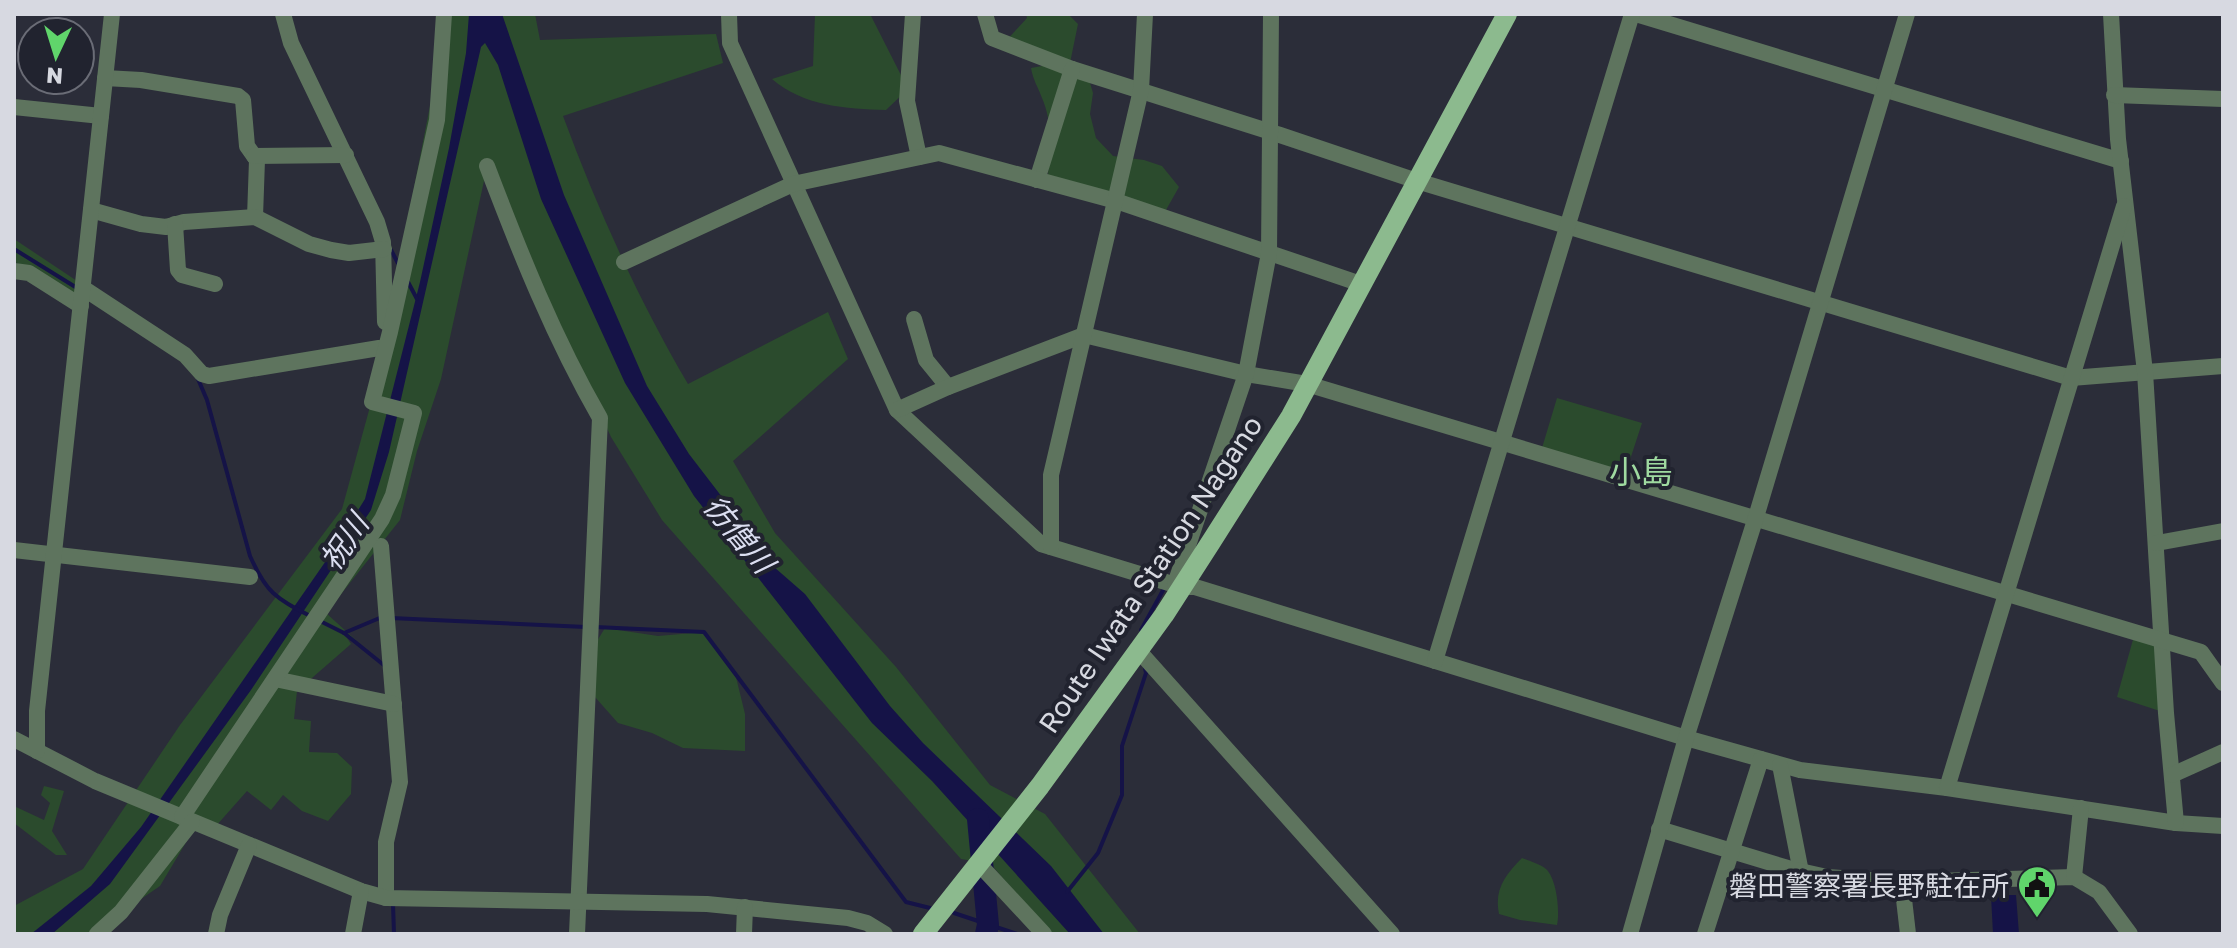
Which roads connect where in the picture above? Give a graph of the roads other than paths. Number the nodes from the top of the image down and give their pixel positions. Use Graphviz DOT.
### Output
graph roads {
  1 [pos="112,14"];
  2 [pos="283,14"];
  3 [pos="444,14"];
  4 [pos="729,14"];
  5 [pos="913,14"];
  6 [pos="985,14"];
  7 [pos="1145,14"];
  8 [pos="1271,14"];
  9 [pos="1507,14"];
  10 [pos="1634,14"];
  11 [pos="1907,14"];
  12 [pos="2111,14"];
  13 [pos="1072,69"];
  14 [pos="105,78"];
  15 [pos="1884,88"];
  16 [pos="1141,90"];
  17 [pos="2114,95"];
  18 [pos="2223,99"];
  19 [pos="14,107"];
  20 [pos="101,116"];
  21 [pos="1274,133"];
  22 [pos="346,155"];
  23 [pos="254,156"];
  24 [pos="919,157"];
  25 [pos="2121,161"];
  26 [pos="487,166"];
  27 [pos="1037,180"];
  28 [pos="1417,181"];
  29 [pos="793,184"];
  30 [pos="2127,197"];
  31 [pos="1116,201"];
  32 [pos="91,210"];
  33 [pos="255,217"];
  34 [pos="175,224"];
  35 [pos="1567,226"];
  36 [pos="384,249"];
  37 [pos="1269,253"];
  38 [pos="624,262"];
  39 [pos="14,271"];
  40 [pos="215,284"];
  41 [pos="1361,284"];
  42 [pos="83,288"];
  43 [pos="1819,303"];
  44 [pos="81,306"];
  45 [pos="914,319"];
  46 [pos="1084,335"];
  47 [pos="385,350"];
  48 [pos="2223,366"];
  49 [pos="2145,372"];
  50 [pos="1246,374"];
  51 [pos="2071,378"];
  52 [pos="1307,384"];
  53 [pos="948,387"];
  54 [pos="897,410"];
  55 [pos="1502,441"];
  56 [pos="1756,517"];
  57 [pos="2223,531"];
  58 [pos="2157,543"];
  59 [pos="381,546"];
  60 [pos="1051,547"];
  61 [pos="14,550"];
  62 [pos="54,556"];
  63 [pos="250,577"];
  64 [pos="1179,585"];
  65 [pos="2006,595"];
  66 [pos="2163,641"];
  67 [pos="1138,650"];
  68 [pos="1435,661"];
  69 [pos="275,679"];
  70 [pos="2223,683"];
  71 [pos="394,704"];
  72 [pos="1686,738"];
  73 [pos="14,739"];
  74 [pos="37,751"];
  75 [pos="2223,752"];
  76 [pos="1761,759"];
  77 [pos="1780,765"];
  78 [pos="2172,775"];
  79 [pos="1947,788"];
  80 [pos="2081,808"];
  81 [pos="182,818"];
  82 [pos="2176,823"];
  83 [pos="2223,826"];
  84 [pos="1659,829"];
  85 [pos="249,845"];
  86 [pos="1732,851"];
  87 [pos="979,864"];
  88 [pos="1801,872"];
  89 [pos="2074,877"];
  90 [pos="1902,882"];
  91 [pos="361,891"];
  92 [pos="386,898"];
  93 [pos="578,901"];
  94 [pos="745,907"];
  95 [pos="97,934"];
  96 [pos="216,934"];
  97 [pos="353,934"];
  98 [pos="577,934"];
  99 [pos="744,934"];
  100 [pos="885,934"];
  101 [pos="923,934"];
  102 [pos="1044,934"];
  103 [pos="1392,934"];
  104 [pos="1630,934"];
  105 [pos="1705,934"];
  106 [pos="1908,934"];
  107 [pos="2130,934"];
  1 -- 14 [label="street"];
  2 -- 22 [label="street"];
  3 -- 47 [label="street"];
  4 -- 29 [label="street"];
  5 -- 24 [label="street"];
  6 -- 13 [label="street"];
  7 -- 16 [label="street"];
  8 -- 21 [label="street"];
  9 -- 28 [label="main road, Route Iwata Station Nagano"];
  10 -- 15 [label="street"];
  10 -- 35 [label="street"];
  11 -- 15 [label="street"];
  12 -- 17 [label="street"];
  13 -- 16 [label="street"];
  13 -- 27 [label="street"];
  14 -- 20 [label="street"];
  14 -- 23 [label="street"];
  15 -- 25 [label="street"];
  15 -- 43 [label="street"];
  16 -- 21 [label="street"];
  16 -- 31 [label="street"];
  17 -- 18 [label="street"];
  17 -- 25 [label="street"];
  19 -- 20 [label="street"];
  20 -- 32 [label="street"];
  21 -- 28 [label="street"];
  21 -- 37 [label="street"];
  22 -- 23 [label="street"];
  22 -- 36 [label="street"];
  23 -- 33 [label="street"];
  24 -- 27 [label="street"];
  24 -- 29 [label="street"];
  25 -- 30 [label="street"];
  26 -- 93 [label="street"];
  27 -- 31 [label="street"];
  28 -- 35 [label="street"];
  28 -- 41 [label="main road, Route Iwata Station Nagano"];
  29 -- 38 [label="street"];
  29 -- 54 [label="street"];
  30 -- 49 [label="street"];
  30 -- 51 [label="street"];
  31 -- 37 [label="street"];
  31 -- 46 [label="street"];
  32 -- 34 [label="street"];
  32 -- 42 [label="street"];
  33 -- 34 [label="street"];
  33 -- 36 [label="street"];
  34 -- 40 [label="street"];
  35 -- 43 [label="street"];
  35 -- 55 [label="street"];
  36 -- 47 [label="street"];
  37 -- 41 [label="street"];
  37 -- 50 [label="street"];
  39 -- 44 [label="street"];
  41 -- 52 [label="main road, Route Iwata Station Nagano"];
  42 -- 44 [label="street"];
  42 -- 47 [label="street"];
  43 -- 51 [label="street"];
  43 -- 56 [label="street"];
  44 -- 62 [label="street"];
  45 -- 53 [label="street"];
  46 -- 50 [label="street"];
  46 -- 53 [label="street"];
  46 -- 60 [label="street"];
  47 -- 69 [label="street"];
  48 -- 49 [label="street"];
  49 -- 51 [label="street"];
  49 -- 58 [label="street"];
  50 -- 52 [label="street"];
  50 -- 64 [label="street"];
  51 -- 65 [label="street"];
  52 -- 55 [label="street"];
  52 -- 64 [label="main road, Route Iwata Station Nagano"];
  53 -- 54 [label="street"];
  54 -- 60 [label="street"];
  55 -- 56 [label="street"];
  55 -- 68 [label="street"];
  56 -- 65 [label="street"];
  56 -- 72 [label="street"];
  57 -- 58 [label="street"];
  58 -- 66 [label="street"];
  59 -- 71 [label="street"];
  60 -- 64 [label="street"];
  61 -- 62 [label="street"];
  62 -- 63 [label="street"];
  62 -- 74 [label="street"];
  64 -- 67 [label="main road, Route Iwata Station Nagano"];
  64 -- 68 [label="street"];
  65 -- 66 [label="street"];
  65 -- 79 [label="street"];
  66 -- 70 [label="street"];
  66 -- 78 [label="street"];
  67 -- 87 [label="main road, Route Iwata Station Nagano"];
  67 -- 103 [label="street"];
  68 -- 72 [label="street"];
  69 -- 71 [label="street"];
  69 -- 81 [label="street"];
  71 -- 92 [label="street"];
  72 -- 76 [label="street"];
  72 -- 84 [label="street"];
  73 -- 74 [label="street"];
  74 -- 81 [label="street"];
  75 -- 78 [label="street"];
  76 -- 77 [label="street"];
  76 -- 86 [label="street"];
  77 -- 79 [label="street"];
  77 -- 88 [label="street"];
  78 -- 82 [label="street"];
  79 -- 80 [label="street"];
  80 -- 82 [label="street"];
  80 -- 89 [label="street"];
  81 -- 85 [label="street"];
  81 -- 95 [label="street"];
  82 -- 83 [label="street"];
  84 -- 86 [label="street"];
  84 -- 104 [label="street"];
  85 -- 91 [label="street"];
  85 -- 96 [label="street"];
  86 -- 88 [label="street"];
  86 -- 105 [label="street"];
  87 -- 101 [label="main road, Route Iwata Station Nagano"];
  87 -- 102 [label="street"];
  88 -- 90 [label="street"];
  89 -- 90 [label="street"];
  89 -- 107 [label="street"];
  90 -- 106 [label="street"];
  91 -- 92 [label="street"];
  91 -- 97 [label="street"];
  92 -- 93 [label="street"];
  93 -- 94 [label="street"];
  93 -- 98 [label="street"];
  94 -- 99 [label="street"];
  94 -- 100 [label="street"];
}
